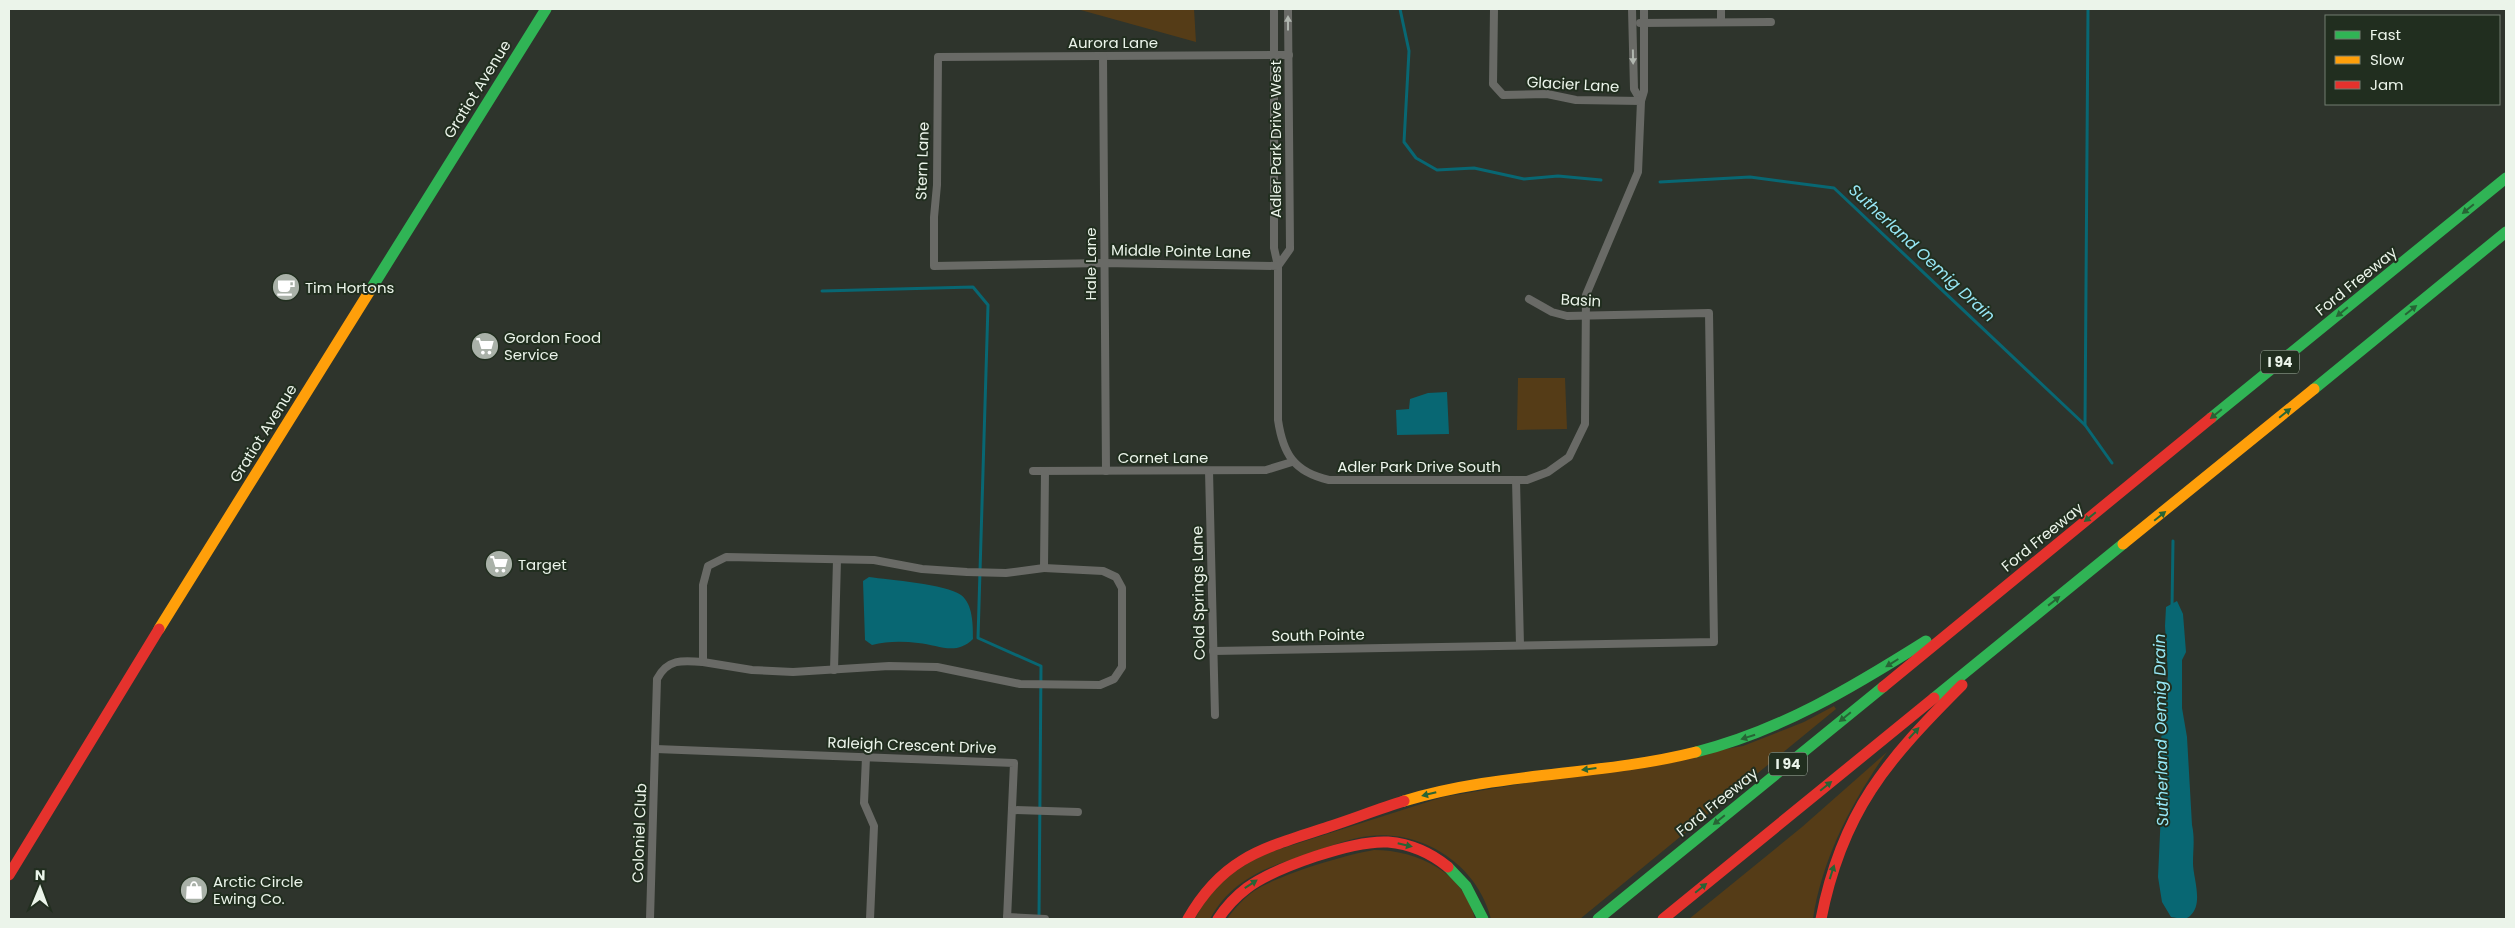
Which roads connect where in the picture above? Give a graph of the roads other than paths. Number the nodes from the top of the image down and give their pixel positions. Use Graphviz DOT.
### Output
graph roads {
  1 [pos="546,9"];
  2 [pos="1274,9"];
  3 [pos="1288,9"];
  4 [pos="1494,9"];
  5 [pos="1632,9"];
  6 [pos="1644,9"];
  7 [pos="1720,9"];
  8 [pos="1721,22"];
  9 [pos="1771,22"];
  10 [pos="1633,23"];
  11 [pos="1644,23"];
  12 [pos="1289,55"];
  13 [pos="1103,56"];
  14 [pos="1274,56"];
  15 [pos="938,57"];
  16 [pos="1641,101"];
  17 [pos="2506,178"];
  18 [pos="2506,232"];
  19 [pos="1103,264"];
  20 [pos="934,266"];
  21 [pos="1278,266"];
  22 [pos="1529,299"];
  23 [pos="1586,316"];
  24 [pos="1292,462"];
  25 [pos="1033,471"];
  26 [pos="1045,471"];
  27 [pos="1106,471"];
  28 [pos="1209,471"];
  29 [pos="1516,480"];
  30 [pos="837,560"];
  31 [pos="1044,568"];
  32 [pos="1978,609"];
  33 [pos="2016,631"];
  34 [pos="1520,645"];
  35 [pos="1213,651"];
  36 [pos="703,662"];
  37 [pos="834,670"];
  38 [pos="1215,715"];
  39 [pos="656,749"];
  40 [pos="866,757"];
  41 [pos="1012,810"];
  42 [pos="1078,812"];
  43 [pos="9,875"];
  44 [pos="1007,918"];
  45 [pos="650,919"];
  46 [pos="870,919"];
  47 [pos="1045,919"];
  48 [pos="1188,919"];
  49 [pos="1218,919"];
  50 [pos="1483,919"];
  51 [pos="1598,919"];
  52 [pos="1663,919"];
  53 [pos="1820,919"];
  1 -- 43 [label="main road, Gratiot Avenue"];
  2 -- 14 [label="street, Adler Park Drive West"];
  12 -- 3 [label="street, Adler Park Drive West, one-way"];
  4 -- 16 [label="street, Glacier Lane"];
  5 -- 10 [label="street"];
  6 -- 11 [label="street, Adler Park Drive South"];
  7 -- 8 [label="street"];
  8 -- 9 [label="street"];
  8 -- 11 [label="street"];
  10 -- 11 [label="street"];
  10 -- 16 [label="street, one-way"];
  11 -- 16 [label="street, Adler Park Drive South"];
  12 -- 14 [label="street, Aurora Lane"];
  12 -- 21 [label="street, Adler Park Drive West"];
  13 -- 14 [label="street, Aurora Lane"];
  13 -- 15 [label="street, Aurora Lane"];
  13 -- 19 [label="street, Hale Lane"];
  14 -- 21 [label="street, Adler Park Drive West"];
  15 -- 20 [label="street, Stern Lane"];
  16 -- 23 [label="street, Adler Park Drive South"];
  17 -- 32 [label="main road, Ford Freeway / I 94, one-way"];
  33 -- 18 [label="main road, I 94, one-way"];
  19 -- 20 [label="street, Middle Pointe Lane"];
  19 -- 21 [label="street, Middle Pointe Lane"];
  19 -- 27 [label="street, Hale Lane"];
  21 -- 24 [label="street, Adler Park Drive West"];
  22 -- 23 [label="street, Basin"];
  23 -- 29 [label="street, Adler Park Drive South"];
  23 -- 34 [label="street, Basin"];
  24 -- 28 [label="street, Cornet Lane"];
  24 -- 29 [label="street, Adler Park Drive South"];
  25 -- 26 [label="street, Cornet Lane"];
  26 -- 27 [label="street, Cornet Lane"];
  26 -- 31 [label="street"];
  27 -- 28 [label="street, Cornet Lane"];
  28 -- 35 [label="street, Cold Springs Lane"];
  29 -- 34 [label="street"];
  30 -- 31 [label="street, Coloniel Club"];
  30 -- 36 [label="street, Coloniel Club"];
  30 -- 37 [label="street"];
  31 -- 37 [label="street, Coloniel Club"];
  32 -- 48 [label="main road, one-way"];
  32 -- 51 [label="main road, Ford Freeway / I 94, one-way"];
  52 -- 33 [label="main road, I 94, one-way"];
  53 -- 33 [label="main road, one-way"];
  34 -- 35 [label="street, South Pointe"];
  35 -- 38 [label="street, Cold Springs Lane"];
  36 -- 37 [label="street, Coloniel Club"];
  36 -- 39 [label="street, Coloniel Club"];
  39 -- 40 [label="street, Raleigh Crescent Drive"];
  39 -- 45 [label="street, Coloniel Club"];
  40 -- 41 [label="street, Raleigh Crescent Drive"];
  40 -- 46 [label="street"];
  41 -- 42 [label="street"];
  41 -- 44 [label="street, Raleigh Crescent Drive"];
  44 -- 47 [label="street"];
  49 -- 50 [label="main road, one-way"];
}
